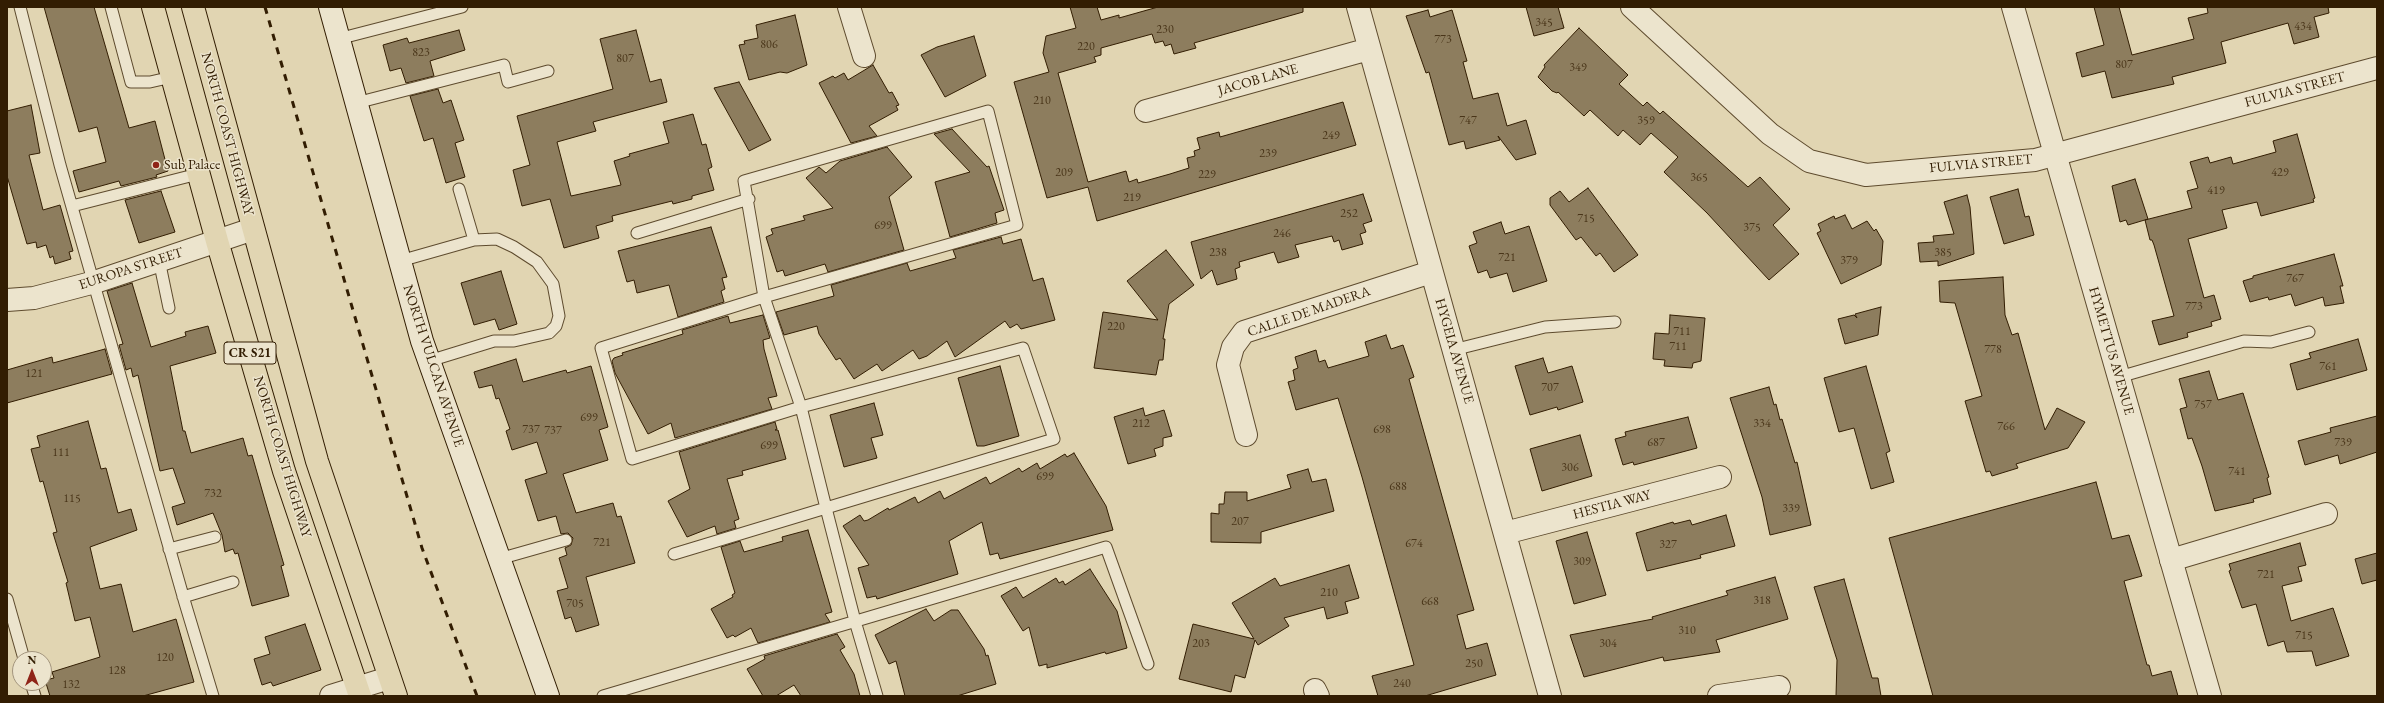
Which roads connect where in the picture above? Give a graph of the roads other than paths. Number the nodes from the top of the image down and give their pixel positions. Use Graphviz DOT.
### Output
graph roads {
  1 [pos="20,7"];
  2 [pos="111,7"];
  3 [pos="153,7"];
  4 [pos="193,7"];
  5 [pos="330,7"];
  6 [pos="462,7"];
  7 [pos="849,7"];
  8 [pos="1358,7"];
  9 [pos="1632,7"];
  10 [pos="2013,7"];
  11 [pos="338,39"];
  12 [pos="1369,49"];
  13 [pos="864,56"];
  14 [pos="2377,68"];
  15 [pos="548,71"];
  16 [pos="172,77"];
  17 [pos="356,103"];
  18 [pos="1146,111"];
  19 [pos="2055,154"];
  20 [pos="198,174"];
  21 [pos="459,190"];
  22 [pos="749,199"];
  23 [pos="72,206"];
  24 [pos="253,229"];
  25 [pos="637,233"];
  26 [pos="474,240"];
  27 [pos="217,241"];
  28 [pos="159,260"];
  29 [pos="400,261"];
  30 [pos="1431,272"];
  31 [pos="95,282"];
  32 [pos="764,297"];
  33 [pos="7,300"];
  34 [pos="169,308"];
  35 [pos="1615,322"];
  36 [pos="2309,332"];
  37 [pos="1453,350"];
  38 [pos="429,361"];
  39 [pos="2119,377"];
  40 [pos="801,407"];
  41 [pos="1246,434"];
  42 [pos="1720,477"];
  43 [pos="826,508"];
  44 [pos="2326,514"];
  45 [pos="1505,534"];
  46 [pos="214,537"];
  47 [pos="566,540"];
  48 [pos="169,550"];
  49 [pos="674,554"];
  50 [pos="499,559"];
  51 [pos="2171,560"];
  52 [pos="233,582"];
  53 [pos="183,597"];
  54 [pos="7,599"];
  55 [pos="855,622"];
  56 [pos="22,651"];
  57 [pos="1148,664"];
  58 [pos="392,687"];
  59 [pos="1779,687"];
  60 [pos="358,692"];
  61 [pos="213,696"];
  62 [pos="331,696"];
  63 [pos="548,696"];
  64 [pos="603,696"];
  65 [pos="877,696"];
  66 [pos="1550,696"];
  67 [pos="1719,696"];
  68 [pos="2210,696"];
  1 -- 23 [label="lane"];
  2 -- 16 [label="lane"];
  3 -- 16 [label="main road, NORTH COAST HIGHWAY / CR S21"];
  4 -- 24 [label="main road, NORTH COAST HIGHWAY / CR S21"];
  5 -- 11 [label="street, NORTH VULCAN AVENUE"];
  6 -- 11 [label="lane"];
  7 -- 13 [label="street"];
  8 -- 12 [label="street, HYGEIA AVENUE"];
  9 -- 19 [label="street, FULVIA STREET"];
  10 -- 19 [label="street, HYMETTUS AVENUE"];
  11 -- 17 [label="street, NORTH VULCAN AVENUE"];
  12 -- 18 [label="street, JACOB LANE"];
  12 -- 30 [label="street, HYGEIA AVENUE"];
  14 -- 19 [label="street, FULVIA STREET"];
  15 -- 17 [label="lane"];
  16 -- 20 [label="main road, NORTH COAST HIGHWAY / CR S21"];
  17 -- 29 [label="street, NORTH VULCAN AVENUE"];
  19 -- 39 [label="street, HYMETTUS AVENUE"];
  20 -- 23 [label="lane"];
  20 -- 27 [label="main road, NORTH COAST HIGHWAY / CR S21"];
  21 -- 26 [label="lane"];
  22 -- 25 [label="lane"];
  22 -- 32 [label="lane"];
  22 -- 32 [label="lane"];
  23 -- 31 [label="lane"];
  24 -- 27 [label="street, EUROPA STREET"];
  24 -- 58 [label="main road, NORTH COAST HIGHWAY / CR S21"];
  26 -- 29 [label="lane"];
  26 -- 38 [label="lane"];
  27 -- 28 [label="street, EUROPA STREET"];
  27 -- 60 [label="main road, NORTH COAST HIGHWAY / CR S21"];
  28 -- 31 [label="street, EUROPA STREET"];
  28 -- 34 [label="lane"];
  29 -- 38 [label="street, NORTH VULCAN AVENUE"];
  30 -- 37 [label="street, HYGEIA AVENUE"];
  30 -- 41 [label="street, CALLE DE MADERA"];
  31 -- 33 [label="street, EUROPA STREET"];
  31 -- 48 [label="lane"];
  32 -- 40 [label="lane"];
  32 -- 40 [label="lane"];
  35 -- 37 [label="lane"];
  36 -- 39 [label="lane"];
  37 -- 45 [label="street, HYGEIA AVENUE"];
  38 -- 50 [label="street, NORTH VULCAN AVENUE"];
  39 -- 51 [label="street, HYMETTUS AVENUE"];
  40 -- 43 [label="lane"];
  40 -- 43 [label="lane"];
  42 -- 45 [label="street, HESTIA WAY"];
  43 -- 49 [label="lane"];
  43 -- 55 [label="lane"];
  44 -- 51 [label="street"];
  45 -- 66 [label="street, HYGEIA AVENUE"];
  46 -- 48 [label="lane"];
  47 -- 50 [label="lane"];
  48 -- 53 [label="lane"];
  50 -- 63 [label="street, NORTH VULCAN AVENUE"];
  51 -- 68 [label="street, HYMETTUS AVENUE"];
  52 -- 53 [label="lane"];
  53 -- 61 [label="lane"];
  54 -- 56 [label="lane"];
  55 -- 57 [label="lane"];
  55 -- 64 [label="lane"];
  55 -- 65 [label="lane"];
  58 -- 60 [label="street"];
  59 -- 67 [label="street"];
  60 -- 62 [label="street"];
}
